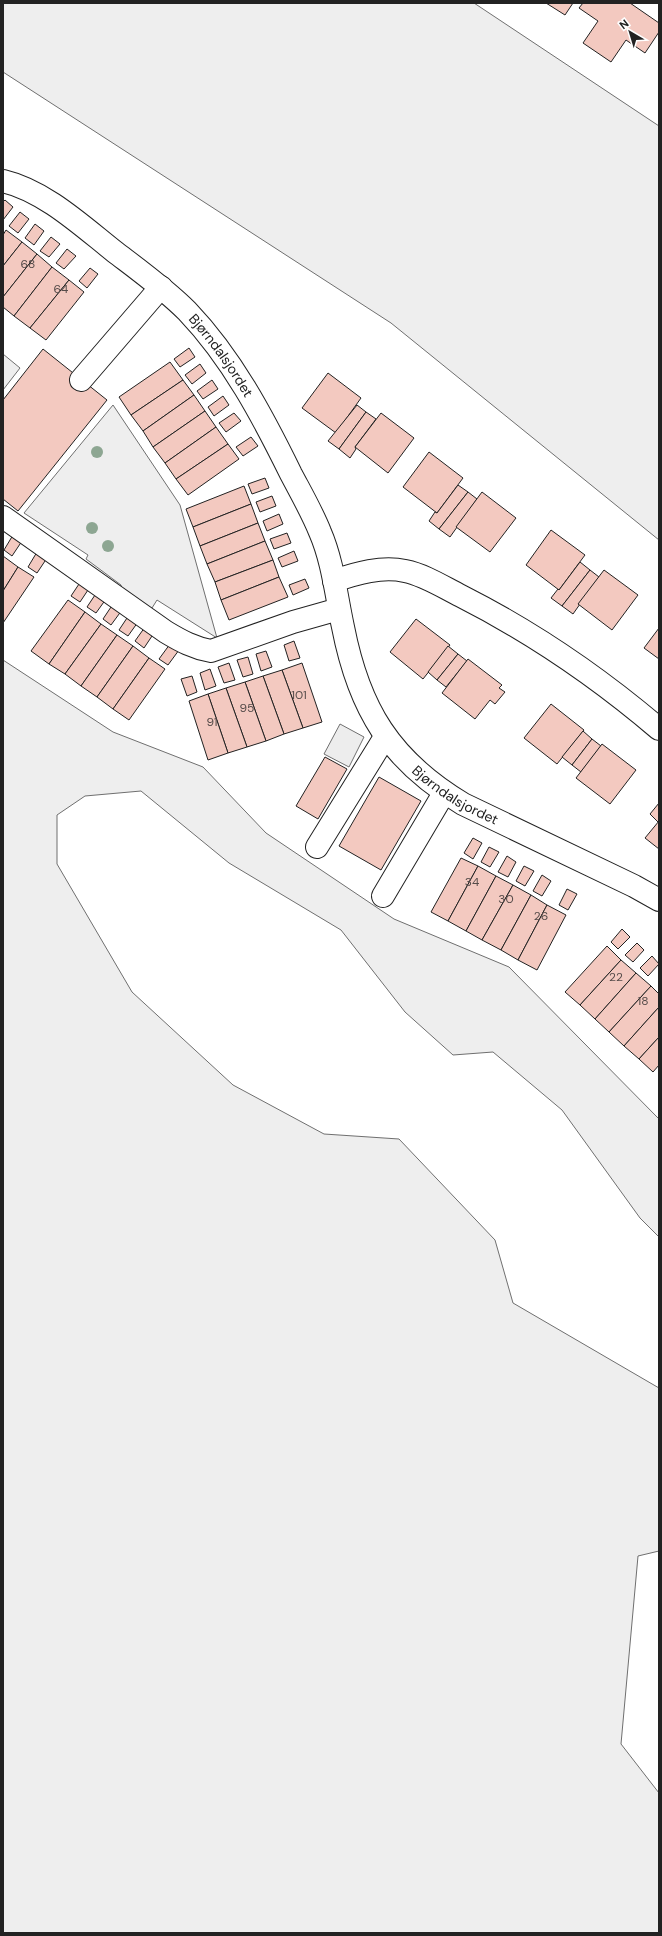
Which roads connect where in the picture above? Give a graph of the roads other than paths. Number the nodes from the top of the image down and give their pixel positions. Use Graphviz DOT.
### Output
graph roads {
  1 [pos="3,181"];
  2 [pos="160,287"];
  3 [pos="81,380"];
  4 [pos="3,517"];
  5 [pos="334,581"];
  6 [pos="339,609"];
  7 [pos="659,729"];
  8 [pos="385,737"];
  9 [pos="444,793"];
  10 [pos="317,847"];
  11 [pos="383,896"];
  12 [pos="659,900"];
  1 -- 2 [label="street, Bjørndalsjordet"];
  2 -- 3 [label="street"];
  2 -- 5 [label="street, Bjørndalsjordet"];
  4 -- 6 [label="street"];
  5 -- 6 [label="street, Bjørndalsjordet"];
  5 -- 7 [label="street"];
  6 -- 8 [label="street, Bjørndalsjordet"];
  8 -- 9 [label="street, Bjørndalsjordet"];
  8 -- 10 [label="street"];
  9 -- 11 [label="street"];
  9 -- 12 [label="street, Bjørndalsjordet"];
}
